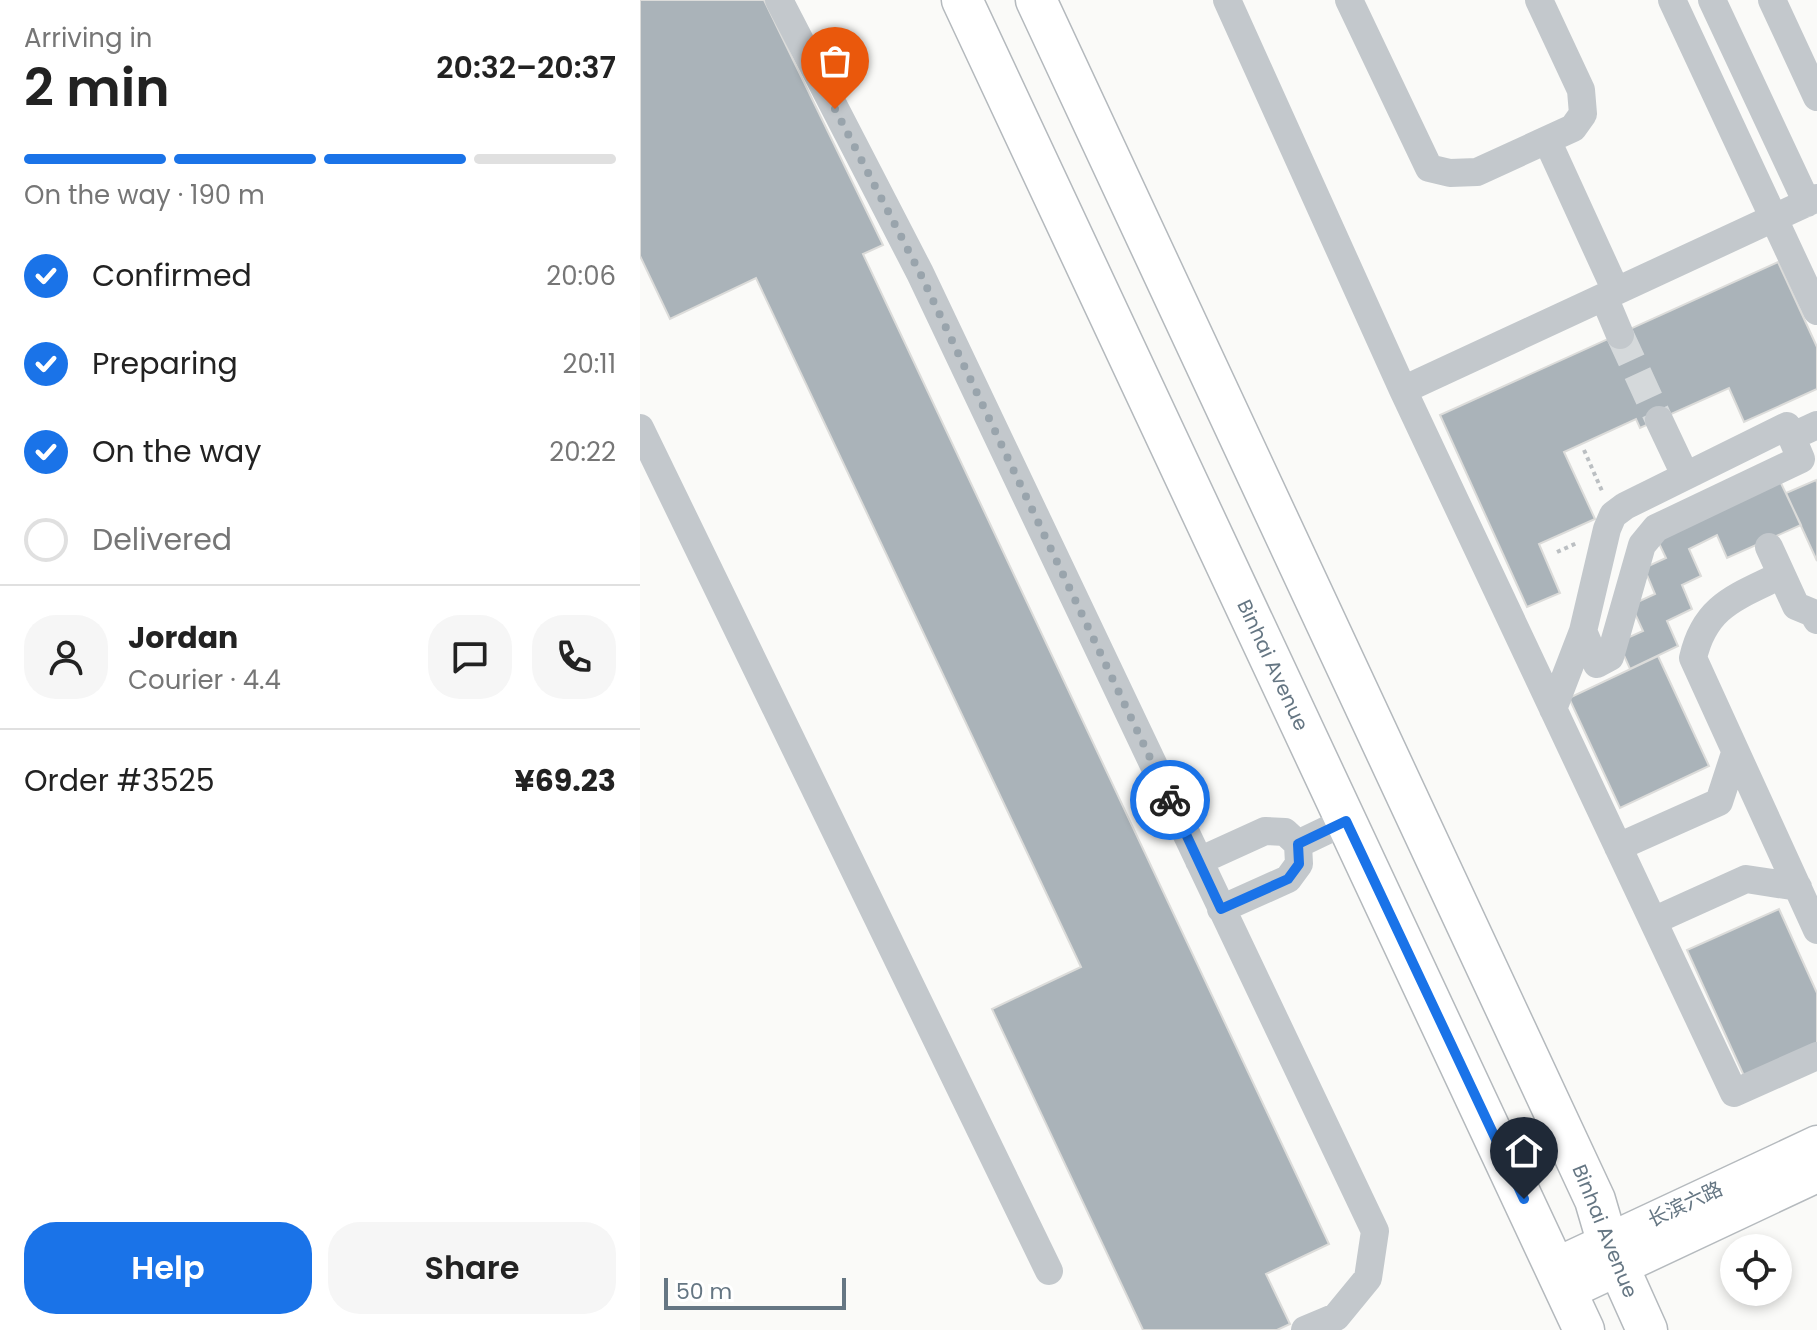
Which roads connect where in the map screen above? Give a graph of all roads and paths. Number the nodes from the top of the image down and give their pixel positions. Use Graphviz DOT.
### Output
graph roads {
  1 [pos="779,0"];
  2 [pos="962,0"];
  3 [pos="1020,0"];
  4 [pos="1036,0"];
  5 [pos="1227,0"];
  6 [pos="1349,0"];
  7 [pos="1539,0"];
  8 [pos="1672,0"];
  9 [pos="1712,0"];
  10 [pos="1772,0"];
  11 [pos="1063,59"];
  12 [pos="1817,97"];
  13 [pos="1547,140"];
  14 [pos="1812,201"];
  15 [pos="1773,218"];
  16 [pos="1610,294"];
  17 [pos="1817,311"];
  18 [pos="1620,335"];
  19 [pos="1403,390"];
  20 [pos="1659,420"];
  21 [pos="1817,425"];
  22 [pos="640,428"];
  23 [pos="1791,437"];
  24 [pos="1584,450"];
  25 [pos="1685,475"];
  26 [pos="1613,515"];
  27 [pos="1769,547"];
  28 [pos="1781,575"];
  29 [pos="1817,620"];
  30 [pos="1583,631"];
  31 [pos="1553,709"];
  32 [pos="1735,753"];
  33 [pos="1346,821"];
  34 [pos="1298,844"];
  35 [pos="1618,847"];
  36 [pos="1199,861"];
  37 [pos="1798,887"];
  38 [pos="1221,909"];
  39 [pos="1653,921"];
  40 [pos="1817,930"];
  41 [pos="1817,1056"];
  42 [pos="1817,1143"];
  43 [pos="1817,1175"];
  44 [pos="1613,1255"];
  45 [pos="1049,1271"];
  46 [pos="1560,1279"];
  47 [pos="1305,1330"];
  48 [pos="1584,1330"];
  49 [pos="1647,1330"];
  1 -- 36 [label="street"];
  2 -- 33 [label="highway, Binhai Avenue"];
  3 -- 11 [label="highway"];
  4 -- 11 [label="highway, Binhai Avenue"];
  5 -- 19 [label="street"];
  6 -- 13 [label="street"];
  7 -- 13 [label="street"];
  8 -- 15 [label="street"];
  9 -- 14 [label="street"];
  10 -- 12 [label="street"];
  11 -- 44 [label="highway, Binhai Avenue"];
  13 -- 16 [label="street"];
  14 -- 15 [label="street"];
  15 -- 16 [label="street"];
  15 -- 17 [label="street"];
  16 -- 18 [label="street"];
  16 -- 19 [label="street"];
  19 -- 31 [label="street"];
  20 -- 25 [label="street"];
  21 -- 23 [label="street"];
  22 -- 45 [label="street"];
  23 -- 25 [label="street"];
  23 -- 30 [label="street"];
  24 -- 26 [label="path"];
  25 -- 26 [label="street"];
  26 -- 30 [label="street"];
  27 -- 28 [label="street"];
  28 -- 29 [label="street"];
  28 -- 32 [label="street"];
  30 -- 31 [label="street"];
  31 -- 35 [label="street"];
  32 -- 35 [label="street"];
  32 -- 37 [label="street"];
  33 -- 34 [label="street"];
  33 -- 46 [label="highway, Binhai Avenue"];
  34 -- 36 [label="street"];
  34 -- 38 [label="street"];
  35 -- 39 [label="street"];
  36 -- 38 [label="street"];
  37 -- 39 [label="street"];
  37 -- 40 [label="street"];
  38 -- 47 [label="street"];
  39 -- 41 [label="street"];
  42 -- 44 [label="main road, 长滨六路"];
  43 -- 44 [label="main road, 长滨六路"];
  44 -- 46 [label="main road, 长滨六路"];
  44 -- 49 [label="highway, Binhai Avenue"];
  46 -- 48 [label="highway, Binhai Avenue"];
}
